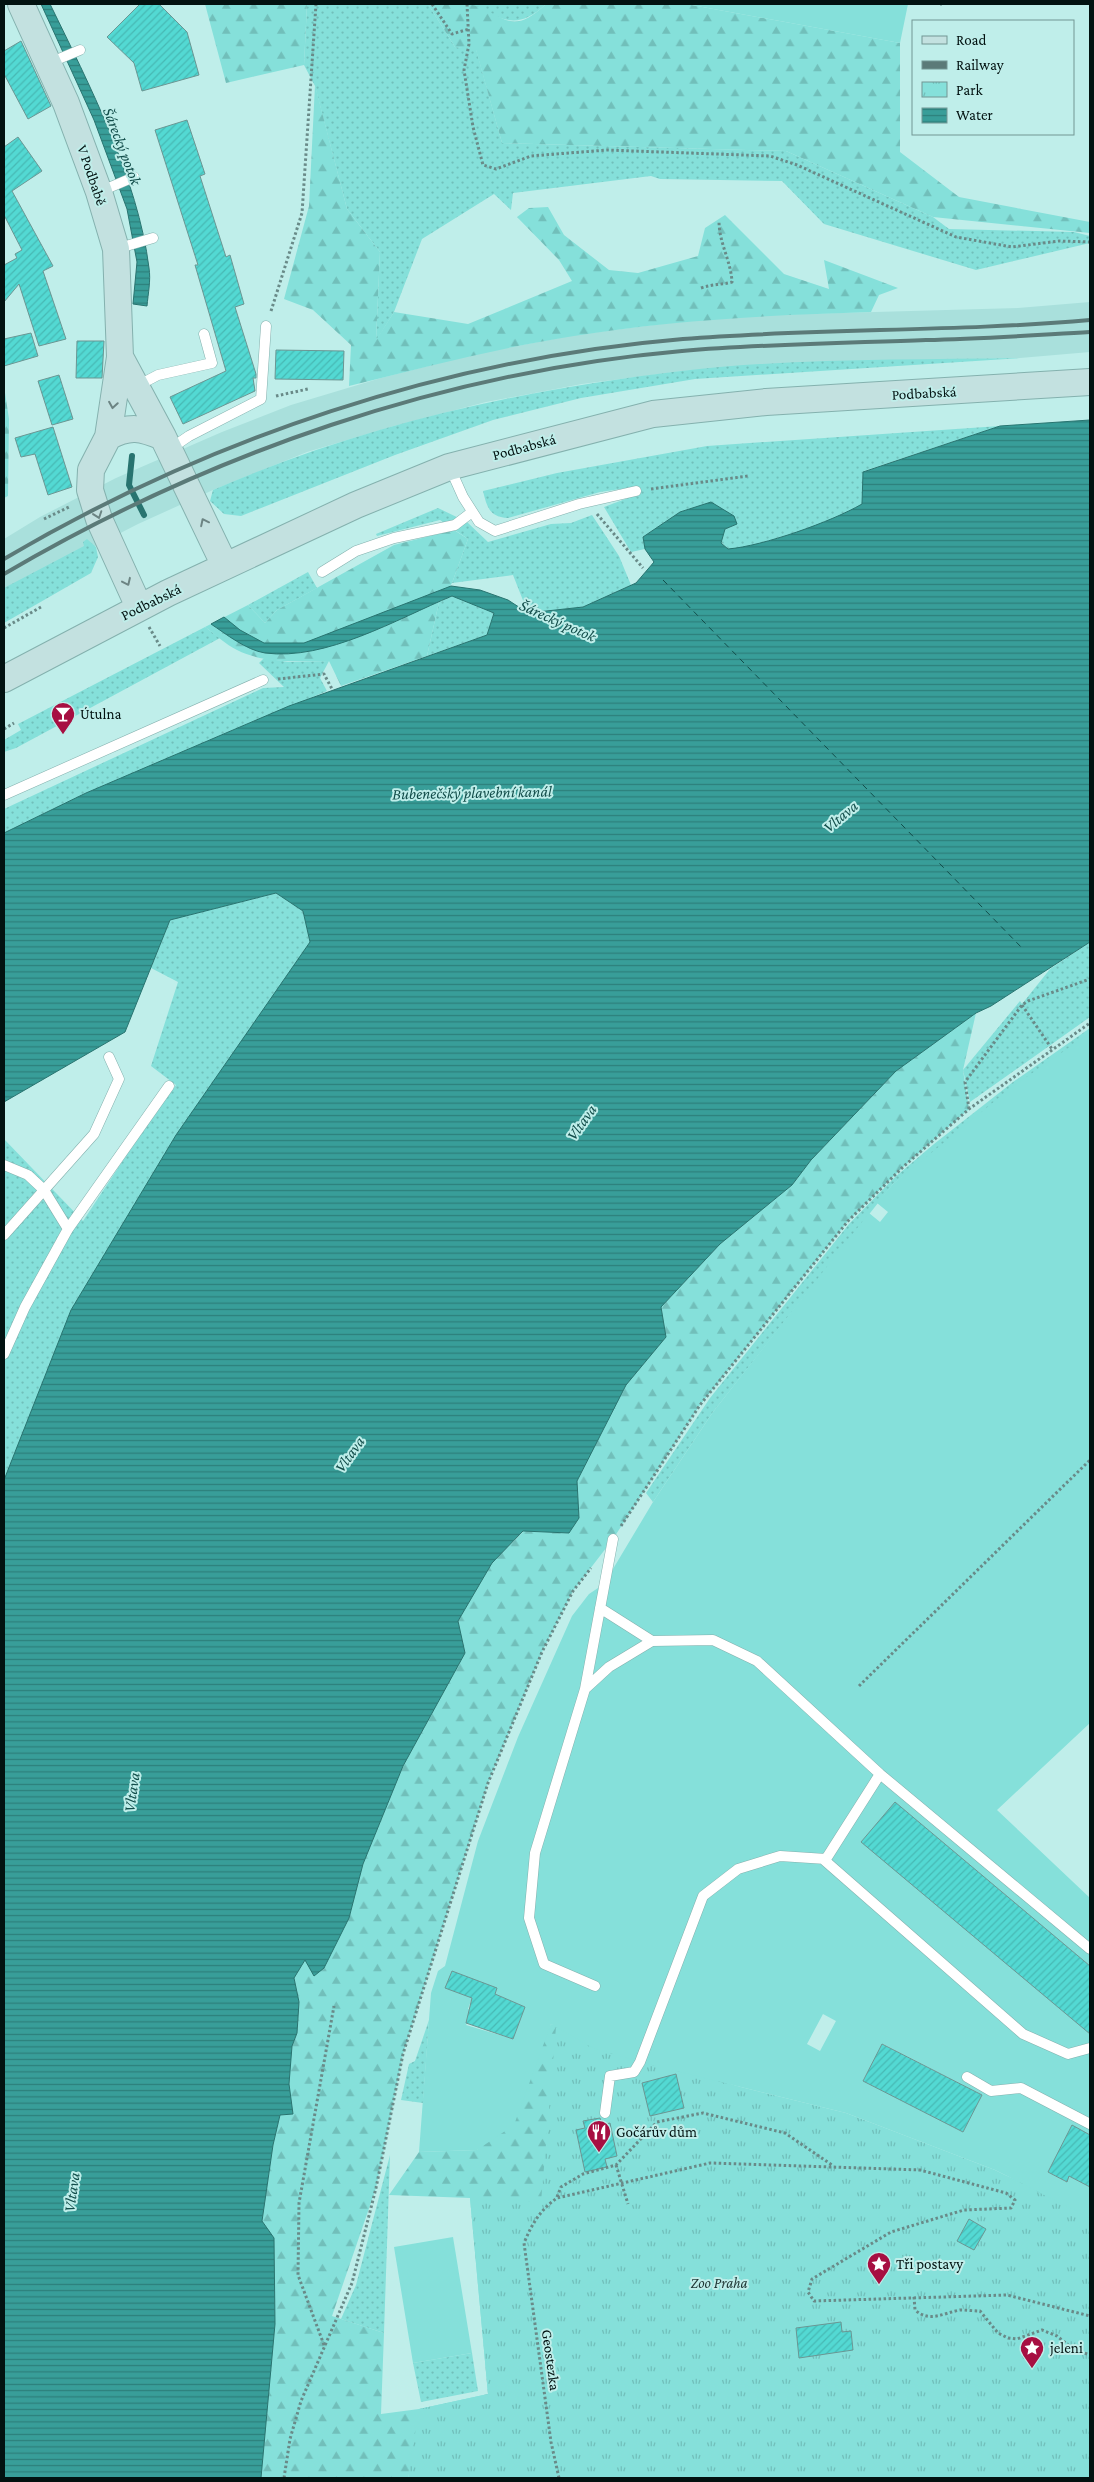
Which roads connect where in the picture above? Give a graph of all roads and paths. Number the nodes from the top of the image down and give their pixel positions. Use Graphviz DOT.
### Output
graph roads {
  1 [pos="21,4"];
  2 [pos="316,4"];
  3 [pos="432,4"];
  4 [pos="467,4"];
  5 [pos="469,29"];
  6 [pos="80,50"];
  7 [pos="54,61"];
  8 [pos="134,177"];
  9 [pos="104,190"];
  10 [pos="719,221"];
  11 [pos="154,238"];
  12 [pos="1090,242"];
  13 [pos="122,247"];
  14 [pos="701,288"];
  15 [pos="266,326"];
  16 [pos="204,334"];
  17 [pos="120,357"];
  18 [pos="1090,382"];
  19 [pos="141,385"];
  20 [pos="308,389"];
  21 [pos="260,399"];
  22 [pos="108,437"];
  23 [pos="166,443"];
  24 [pos="449,467"];
  25 [pos="748,476"];
  26 [pos="636,491"];
  27 [pos="588,501"];
  28 [pos="76,503"];
  29 [pos="472,512"];
  30 [pos="44,519"];
  31 [pos="225,566"];
  32 [pos="643,568"];
  33 [pos="322,572"];
  34 [pos="41,607"];
  35 [pos="139,607"];
  36 [pos="4,628"];
  37 [pos="4,679"];
  38 [pos="263,680"];
  39 [pos="332,689"];
  40 [pos="14,723"];
  41 [pos="4,729"];
  42 [pos="4,795"];
  43 [pos="1090,979"];
  44 [pos="1022,1005"];
  45 [pos="1090,1024"];
  46 [pos="1052,1049"];
  47 [pos="108,1057"];
  48 [pos="169,1086"];
  49 [pos="969,1109"];
  50 [pos="4,1165"];
  51 [pos="44,1190"];
  52 [pos="68,1229"];
  53 [pos="4,1236"];
  54 [pos="4,1354"];
  55 [pos="1090,1460"];
  56 [pos="613,1539"];
  57 [pos="600,1608"];
  58 [pos="652,1641"];
  59 [pos="859,1686"];
  60 [pos="585,1689"];
  61 [pos="880,1774"];
  62 [pos="822,1859"];
  63 [pos="1090,1949"];
  64 [pos="595,1986"];
  65 [pos="334,2006"];
  66 [pos="1090,2048"];
  67 [pos="967,2077"];
  68 [pos="605,2113"];
  69 [pos="1090,2124"];
  70 [pos="616,2165"];
  71 [pos="833,2165"];
  72 [pos="621,2183"];
  73 [pos="557,2198"];
  74 [pos="628,2204"];
  75 [pos="914,2297"];
  76 [pos="1090,2316"];
  77 [pos="324,2345"];
  78 [pos="1090,2355"];
  79 [pos="284,2478"];
  80 [pos="559,2478"];
  1 -- 7 [label="main road, V Podbabě"];
  2 -- 15 [label="path"];
  3 -- 5 [label="path"];
  4 -- 5 [label="path"];
  5 -- 12 [label="path"];
  6 -- 7 [label="lane"];
  7 -- 9 [label="main road, V Podbabě"];
  8 -- 9 [label="lane"];
  9 -- 13 [label="main road, V Podbabě"];
  10 -- 14 [label="path"];
  11 -- 13 [label="lane"];
  13 -- 17 [label="main road, V Podbabě"];
  15 -- 21 [label="lane"];
  16 -- 19 [label="lane"];
  17 -- 19 [label="main road, V Podbabě"];
  17 -- 22 [label="main road, V Podbabě, one-way"];
  18 -- 24 [label="main road, Podbabská"];
  19 -- 23 [label="main road, V Podbabě"];
  20 -- 21 [label="path"];
  21 -- 23 [label="lane"];
  22 -- 23 [label="main road"];
  22 -- 35 [label="main road, V Podbabě, one-way"];
  31 -- 23 [label="main road, V Podbabě, one-way"];
  24 -- 29 [label="lane"];
  24 -- 31 [label="main road, Podbabská"];
  25 -- 26 [label="path"];
  26 -- 27 [label="lane"];
  27 -- 29 [label="lane"];
  27 -- 32 [label="path"];
  28 -- 30 [label="path"];
  29 -- 33 [label="lane"];
  31 -- 35 [label="main road, Podbabská"];
  34 -- 36 [label="path"];
  35 -- 37 [label="main road, Podbabská"];
  38 -- 39 [label="path"];
  38 -- 42 [label="lane"];
  40 -- 41 [label="path"];
  43 -- 44 [label="path"];
  44 -- 46 [label="path"];
  44 -- 49 [label="path"];
  45 -- 46 [label="path"];
  46 -- 49 [label="path"];
  47 -- 51 [label="lane"];
  48 -- 52 [label="lane"];
  49 -- 56 [label="path"];
  50 -- 51 [label="lane"];
  51 -- 52 [label="lane"];
  51 -- 53 [label="lane"];
  52 -- 54 [label="lane"];
  55 -- 59 [label="path"];
  56 -- 57 [label="lane"];
  56 -- 77 [label="path"];
  57 -- 58 [label="lane"];
  57 -- 60 [label="lane"];
  58 -- 60 [label="lane"];
  58 -- 61 [label="lane"];
  60 -- 64 [label="lane"];
  61 -- 62 [label="lane"];
  61 -- 63 [label="lane"];
  62 -- 66 [label="lane"];
  62 -- 68 [label="lane"];
  65 -- 77 [label="path"];
  67 -- 69 [label="lane"];
  70 -- 71 [label="path"];
  70 -- 72 [label="path"];
  70 -- 73 [label="path"];
  71 -- 72 [label="path"];
  71 -- 75 [label="path"];
  72 -- 73 [label="path"];
  72 -- 74 [label="path"];
  73 -- 80 [label="path, Geostezka"];
  75 -- 76 [label="path"];
  75 -- 78 [label="path"];
  77 -- 79 [label="path"];
}
